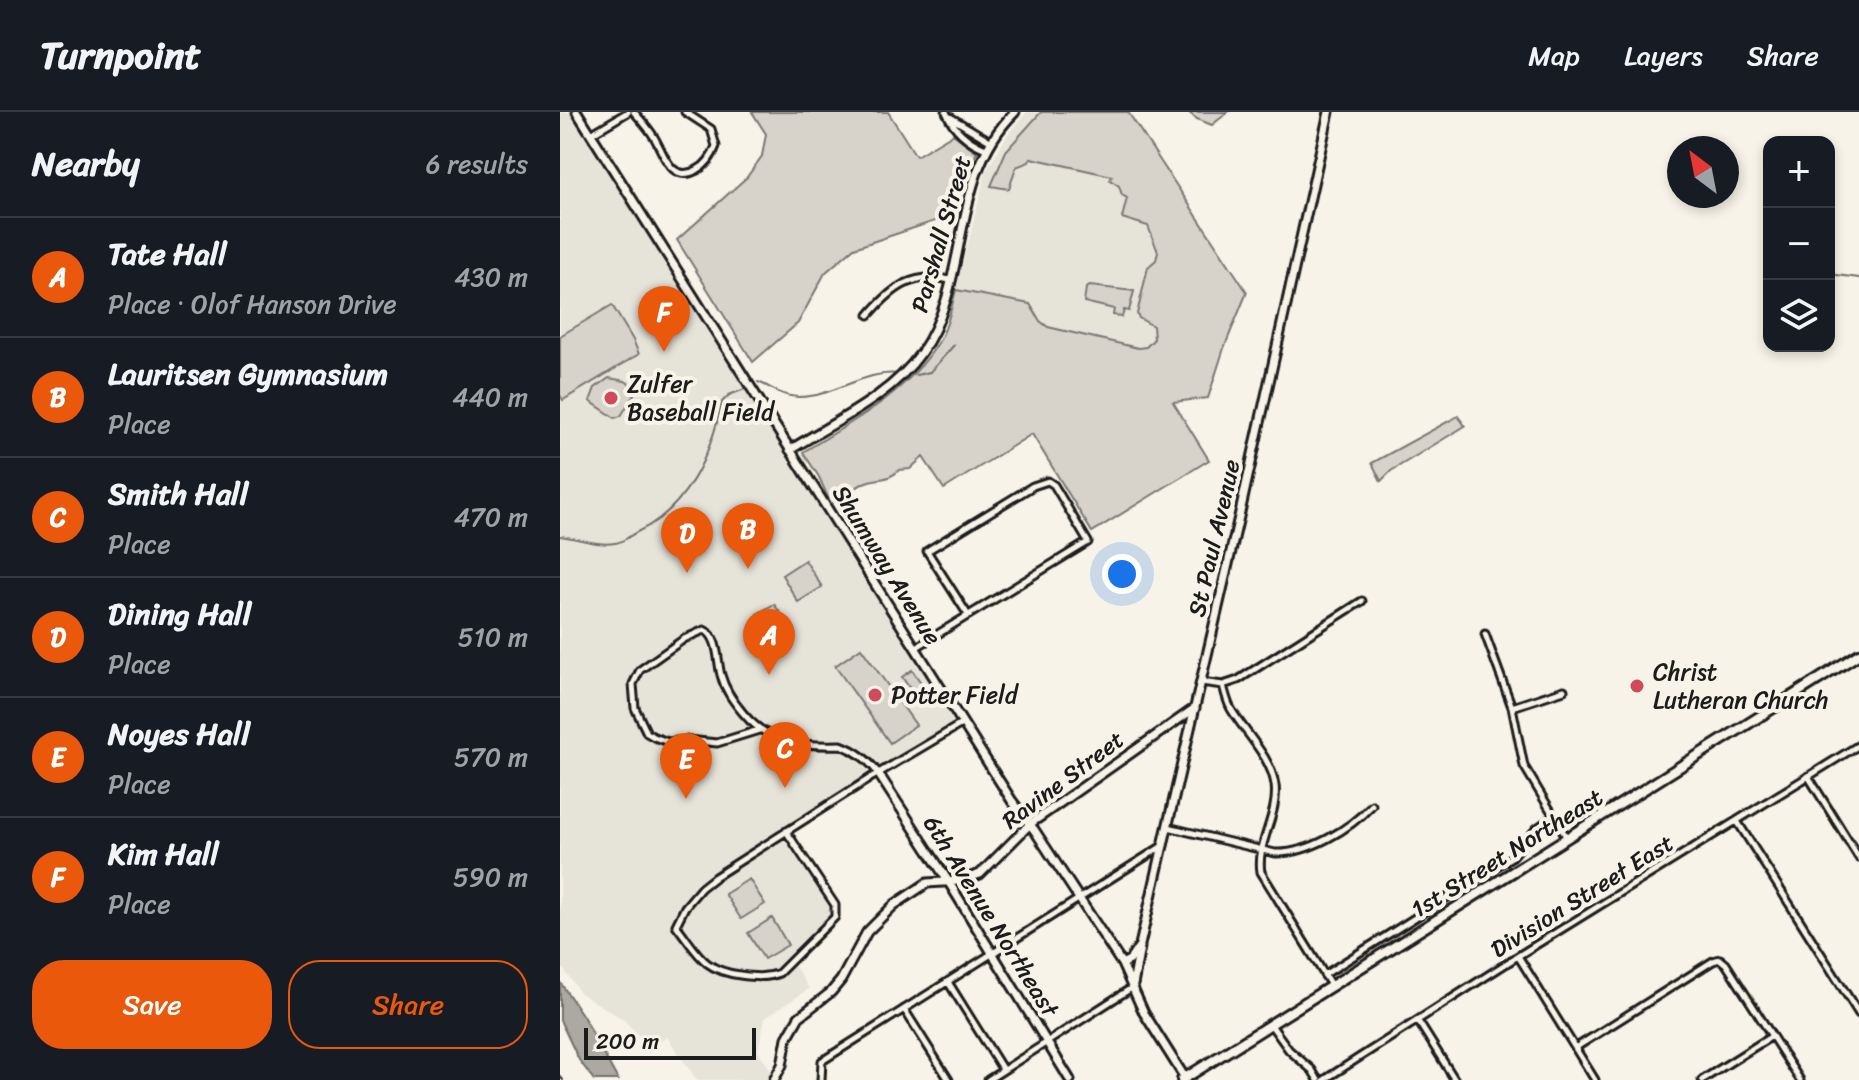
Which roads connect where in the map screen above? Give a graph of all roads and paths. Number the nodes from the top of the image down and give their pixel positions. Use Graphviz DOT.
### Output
graph roads {
  1 [pos="577,112"];
  2 [pos="631,112"];
  3 [pos="685,112"];
  4 [pos="1015,112"];
  5 [pos="1329,112"];
  6 [pos="946,114"];
  7 [pos="591,134"];
  8 [pos="988,145"];
  9 [pos="950,280"];
  10 [pos="869,315"];
  11 [pos="790,450"];
  12 [pos="1362,601"];
  13 [pos="968,615"];
  14 [pos="1485,634"];
  15 [pos="915,648"];
  16 [pos="1856,656"];
  17 [pos="1201,682"];
  18 [pos="1223,685"];
  19 [pos="1564,690"];
  20 [pos="1512,707"];
  21 [pos="1195,708"];
  22 [pos="748,720"];
  23 [pos="964,723"];
  24 [pos="759,730"];
  25 [pos="742,735"];
  26 [pos="1859,745"];
  27 [pos="878,773"];
  28 [pos="1808,776"];
  29 [pos="1372,805"];
  30 [pos="1554,816"];
  31 [pos="1737,821"];
  32 [pos="1030,824"];
  33 [pos="1168,827"];
  34 [pos="786,831"];
  35 [pos="1568,838"];
  36 [pos="1165,845"];
  37 [pos="1263,850"];
  38 [pos="1859,858"];
  39 [pos="948,881"];
  40 [pos="1080,898"];
  41 [pos="1140,945"];
  42 [pos="991,953"];
  43 [pos="1518,956"];
  44 [pos="1122,964"];
  45 [pos="1324,975"];
  46 [pos="948,982"];
  47 [pos="1133,987"];
  48 [pos="1332,988"];
  49 [pos="904,1009"];
  50 [pos="1859,1014"];
  51 [pos="1418,1021"];
  52 [pos="1271,1025"];
  53 [pos="1772,1036"];
  54 [pos="1046,1044"];
  55 [pos="1575,1048"];
  56 [pos="1003,1070"];
  57 [pos="1185,1079"];
  58 [pos="774,1080"];
  59 [pos="821,1080"];
  60 [pos="949,1080"];
  61 [pos="988,1080"];
  62 [pos="1070,1080"];
  63 [pos="1318,1080"];
  64 [pos="1324,1080"];
  65 [pos="1455,1080"];
  66 [pos="1595,1080"];
  67 [pos="1702,1080"];
  68 [pos="1800,1080"];
  1 -- 7 [label="street, Shumway Avenue"];
  2 -- 3 [label="street"];
  2 -- 7 [label="street"];
  4 -- 8 [label="street, Parshall Street"];
  5 -- 17 [label="street, St Paul Avenue"];
  6 -- 8 [label="street"];
  6 -- 8 [label="street"];
  7 -- 11 [label="street, Shumway Avenue"];
  8 -- 9 [label="street, Parshall Street"];
  9 -- 10 [label="street"];
  9 -- 11 [label="street, Parshall Street"];
  11 -- 15 [label="street, Shumway Avenue"];
  12 -- 18 [label="street"];
  13 -- 13 [label="street"];
  13 -- 15 [label="street"];
  14 -- 20 [label="street"];
  15 -- 23 [label="street, Shumway Avenue"];
  16 -- 35 [label="main road, 1st Street Northeast"];
  17 -- 18 [label="street"];
  17 -- 21 [label="street, St Paul Avenue"];
  18 -- 37 [label="street"];
  19 -- 20 [label="street"];
  20 -- 30 [label="street"];
  21 -- 32 [label="street, Ravine Street"];
  21 -- 33 [label="street, St Paul Avenue"];
  22 -- 24 [label="street"];
  22 -- 25 [label="street"];
  22 -- 25 [label="street"];
  23 -- 27 [label="street"];
  23 -- 32 [label="street, Shumway Avenue"];
  24 -- 25 [label="street"];
  24 -- 27 [label="street"];
  26 -- 28 [label="street, Division Street East"];
  27 -- 34 [label="street"];
  27 -- 39 [label="street, 6th Avenue Northeast"];
  28 -- 31 [label="street, Division Street East"];
  28 -- 38 [label="street"];
  29 -- 37 [label="street"];
  30 -- 35 [label="street"];
  30 -- 45 [label="street"];
  31 -- 43 [label="street, Division Street East"];
  31 -- 50 [label="street"];
  32 -- 39 [label="street, Ravine Street"];
  32 -- 40 [label="street, Shumway Avenue"];
  33 -- 36 [label="street, St Paul Avenue"];
  33 -- 37 [label="street"];
  34 -- 34 [label="street"];
  35 -- 48 [label="main road, 1st Street Northeast"];
  36 -- 40 [label="street"];
  36 -- 41 [label="street, St Paul Avenue"];
  37 -- 45 [label="street"];
  39 -- 42 [label="street, 6th Avenue Northeast"];
  39 -- 58 [label="street, Ravine Street"];
  40 -- 42 [label="street"];
  40 -- 44 [label="street, Shumway Avenue"];
  41 -- 44 [label="street, St Paul Avenue"];
  41 -- 47 [label="street"];
  42 -- 46 [label="street"];
  42 -- 54 [label="street, 6th Avenue Northeast"];
  43 -- 51 [label="street, Division Street East"];
  43 -- 55 [label="street"];
  44 -- 47 [label="street, Shumway Avenue"];
  45 -- 48 [label="street"];
  46 -- 49 [label="street"];
  46 -- 56 [label="street"];
  47 -- 54 [label="street"];
  47 -- 57 [label="street, Shumway Avenue"];
  48 -- 52 [label="main road, 1st Street Northeast"];
  49 -- 59 [label="street"];
  49 -- 60 [label="street"];
  51 -- 64 [label="street, Division Street East"];
  51 -- 65 [label="street"];
  52 -- 57 [label="main road, 1st Street Northeast"];
  52 -- 63 [label="street"];
  53 -- 55 [label="street"];
  53 -- 67 [label="street"];
  53 -- 68 [label="street"];
  54 -- 56 [label="street"];
  54 -- 62 [label="street, 6th Avenue Northeast"];
  55 -- 66 [label="street"];
  56 -- 61 [label="street"];
}
